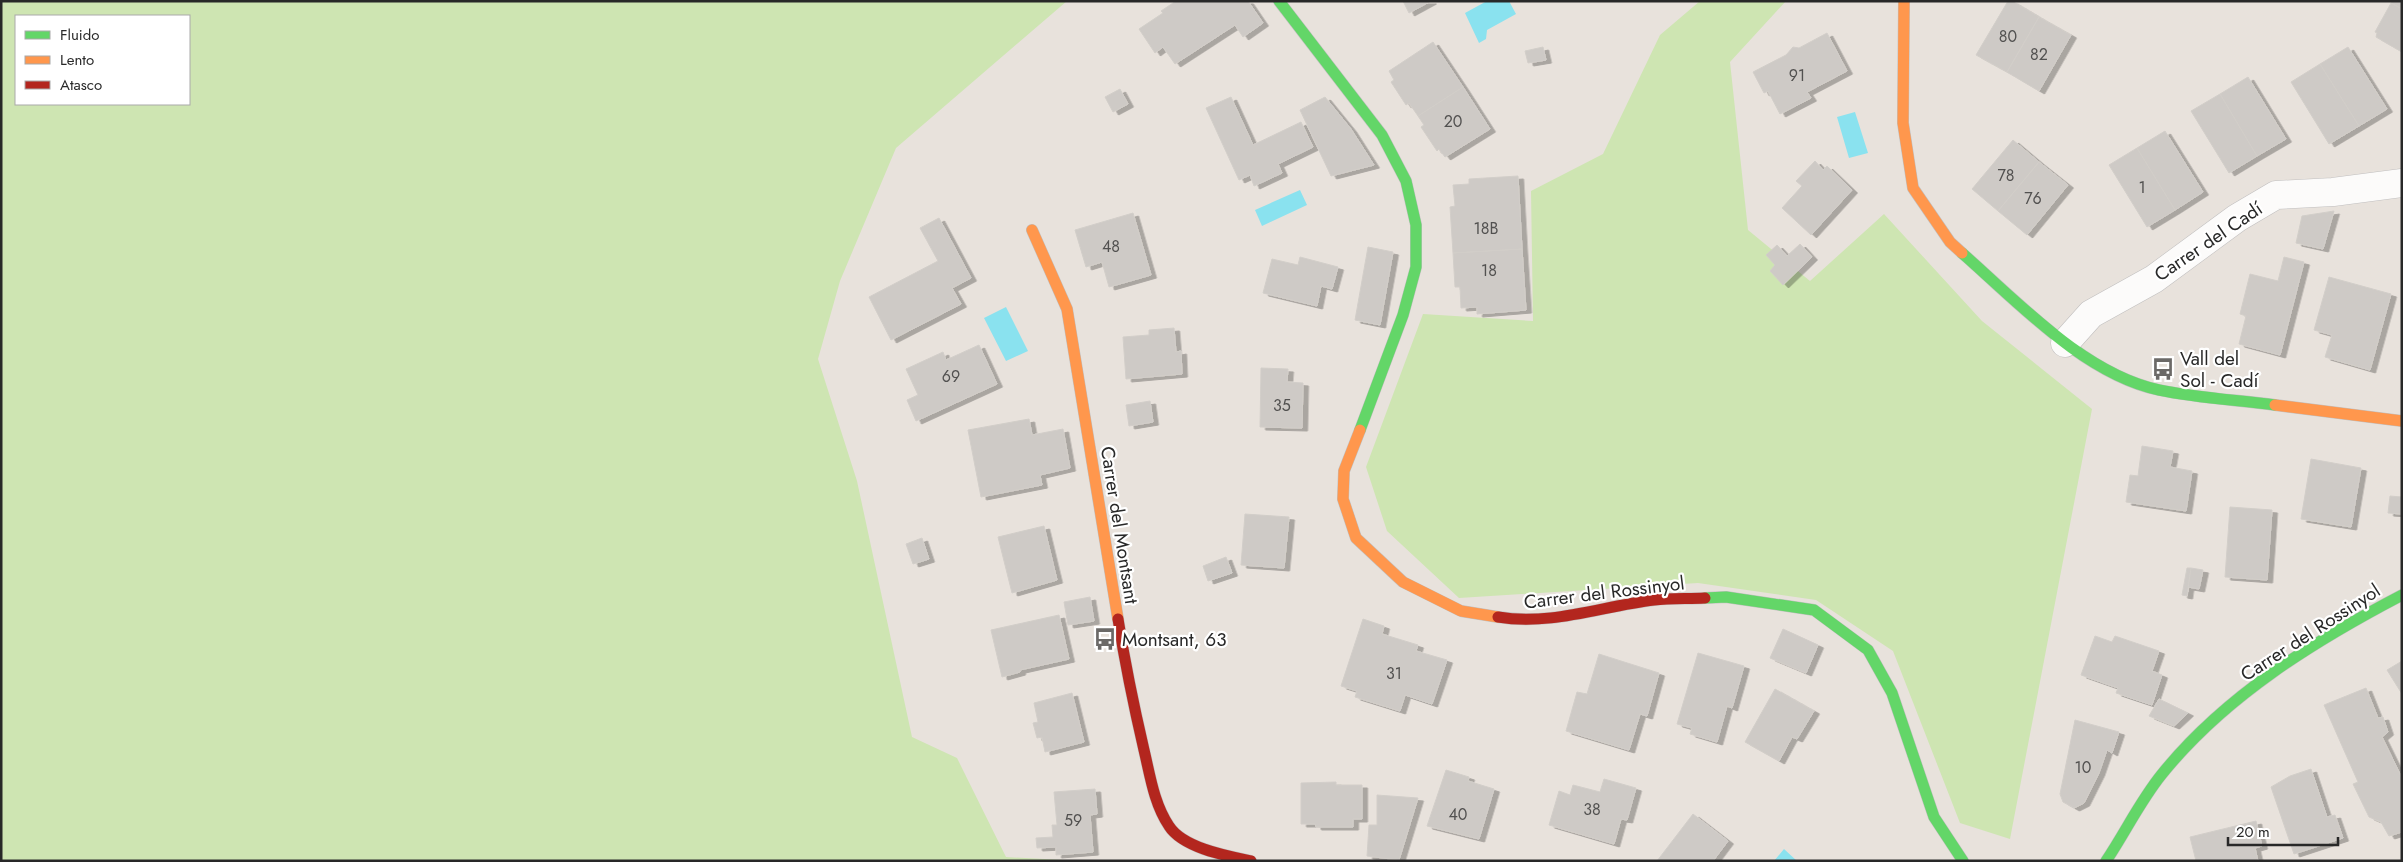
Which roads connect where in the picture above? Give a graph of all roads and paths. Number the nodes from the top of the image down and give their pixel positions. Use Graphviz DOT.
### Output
graph roads {
  1 [pos="1279,1"];
  2 [pos="1904,1"];
  3 [pos="2402,183"];
  4 [pos="1032,230"];
  5 [pos="2065,343"];
  6 [pos="2402,421"];
  7 [pos="2402,595"];
  8 [pos="1250,861"];
  9 [pos="1963,861"];
  10 [pos="2106,861"];
  1 -- 9 [label="street, Carrer del Rossinyol"];
  2 -- 5 [label="street"];
  3 -- 5 [label="street, Carrer del Cadí"];
  4 -- 8 [label="street, Carrer del Montsant"];
  5 -- 6 [label="street"];
  7 -- 10 [label="street, Carrer del Rossinyol"];
}
